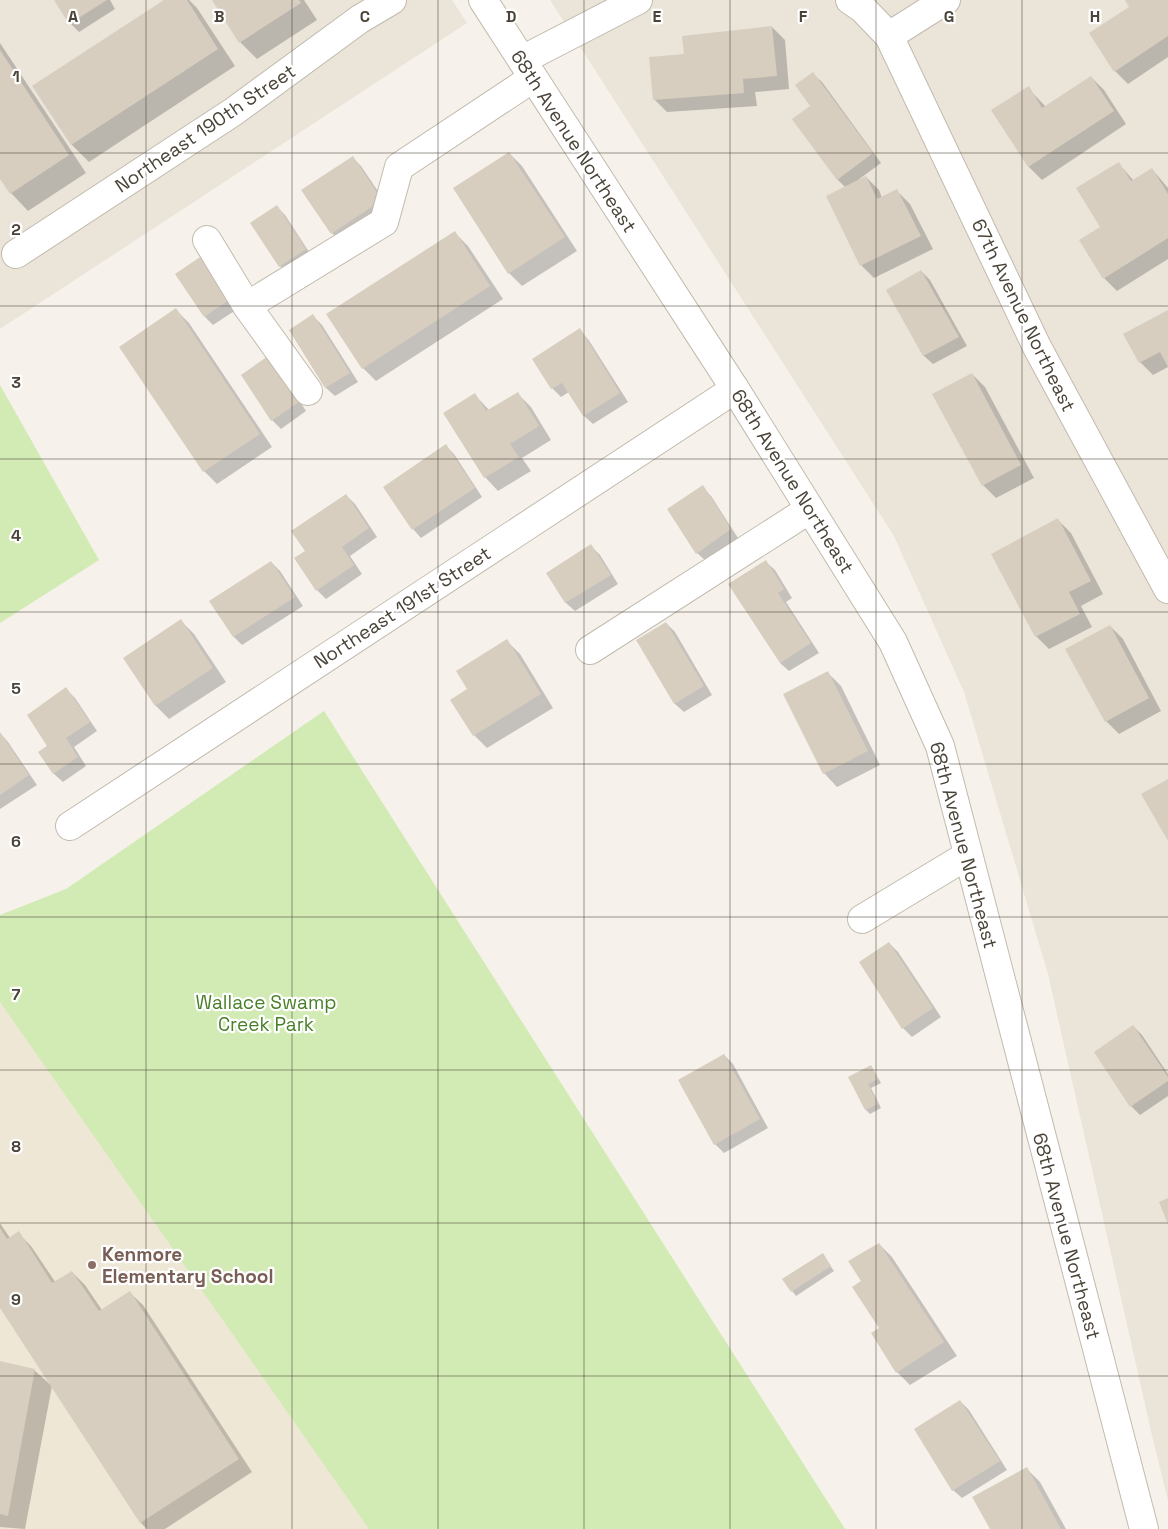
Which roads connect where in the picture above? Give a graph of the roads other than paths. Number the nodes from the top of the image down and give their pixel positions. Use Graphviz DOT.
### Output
graph roads {
  1 [pos="392,0"];
  2 [pos="483,0"];
  3 [pos="850,0"];
  4 [pos="946,0"];
  5 [pos="625,3"];
  6 [pos="354,9"];
  7 [pos="889,36"];
  8 [pos="528,69"];
  9 [pos="208,240"];
  10 [pos="16,254"];
  11 [pos="247,306"];
  12 [pos="735,389"];
  13 [pos="308,391"];
  14 [pos="810,509"];
  15 [pos="1168,589"];
  16 [pos="590,650"];
  17 [pos="70,826"];
  18 [pos="968,855"];
  19 [pos="862,919"];
  20 [pos="1144,1529"];
  1 -- 6 [label="street, Northeast 190th Street"];
  2 -- 8 [label="street, 68th Avenue Northeast"];
  3 -- 7 [label="street"];
  4 -- 7 [label="street"];
  5 -- 8 [label="street"];
  6 -- 10 [label="street, Northeast 190th Street"];
  7 -- 15 [label="street, 67th Avenue Northeast"];
  8 -- 11 [label="street"];
  8 -- 12 [label="street, 68th Avenue Northeast"];
  9 -- 11 [label="street"];
  11 -- 13 [label="street"];
  12 -- 14 [label="street, 68th Avenue Northeast"];
  12 -- 17 [label="street, Northeast 191st Street"];
  14 -- 16 [label="street"];
  14 -- 18 [label="street, 68th Avenue Northeast"];
  18 -- 19 [label="street"];
  18 -- 20 [label="street, 68th Avenue Northeast"];
}
